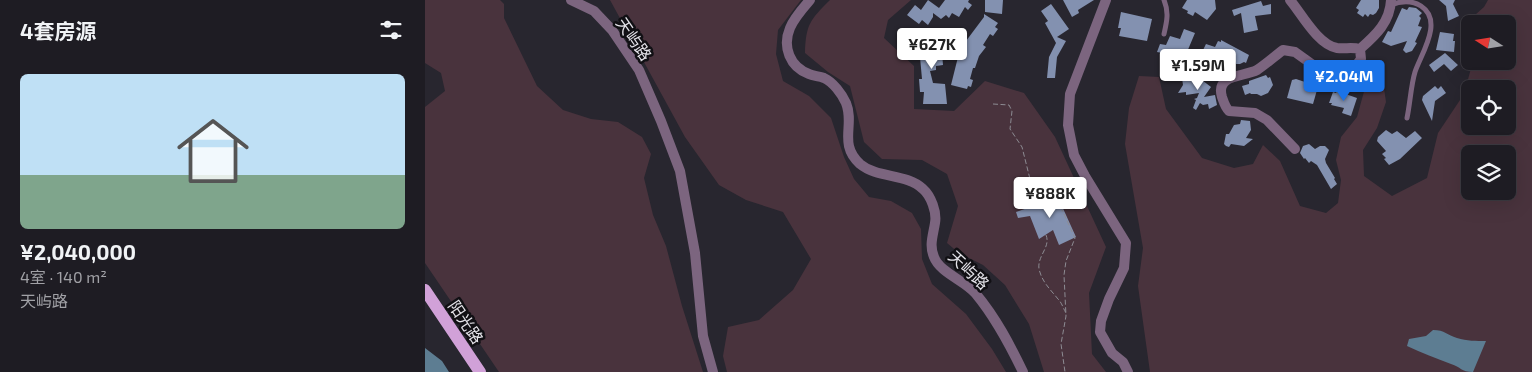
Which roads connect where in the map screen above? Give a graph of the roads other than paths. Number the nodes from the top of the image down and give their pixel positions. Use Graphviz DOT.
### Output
graph roads {
  1 [pos="571,0"];
  2 [pos="810,0"];
  3 [pos="1106,0"];
  4 [pos="1164,0"];
  5 [pos="1290,0"];
  6 [pos="1391,3"];
  7 [pos="1165,34"];
  8 [pos="1361,49"];
  9 [pos="1407,118"];
  10 [pos="1295,149"];
  11 [pos="425,290"];
  12 [pos="425,304"];
  13 [pos="470,372"];
  14 [pos="480,372"];
  15 [pos="713,372"];
  16 [pos="1023,372"];
  17 [pos="1128,372"];
  1 -- 15 [label="street, 天屿路"];
  2 -- 16 [label="street, 天屿路"];
  3 -- 17 [label="street"];
  4 -- 7 [label="lane"];
  5 -- 8 [label="street"];
  6 -- 8 [label="street"];
  6 -- 9 [label="lane"];
  8 -- 10 [label="street"];
  11 -- 14 [label="main road, 阳光路"];
  12 -- 13 [label="main road, 阳光路"];
}
